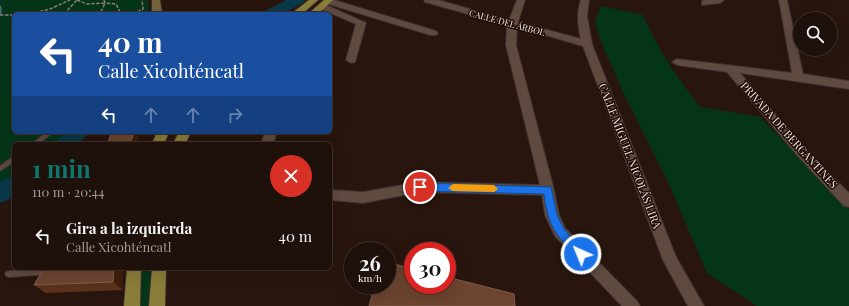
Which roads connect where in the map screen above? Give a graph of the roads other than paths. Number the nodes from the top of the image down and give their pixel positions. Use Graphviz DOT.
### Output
graph roads {
  1 [pos="156,0"];
  2 [pos="314,0"];
  3 [pos="428,0"];
  4 [pos="521,0"];
  5 [pos="585,0"];
  6 [pos="720,0"];
  7 [pos="783,0"];
  8 [pos="326,3"];
  9 [pos="705,3"];
  10 [pos="157,12"];
  11 [pos="299,12"];
  12 [pos="315,12"];
  13 [pos="512,25"];
  14 [pos="433,33"];
  15 [pos="587,44"];
  16 [pos="351,60"];
  17 [pos="677,62"];
  18 [pos="730,68"];
  19 [pos="798,77"];
  20 [pos="849,85"];
  21 [pos="48,134"];
  22 [pos="37,142"];
  23 [pos="12,160"];
  24 [pos="0,169"];
  25 [pos="548,190"];
  26 [pos="332,194"];
  27 [pos="849,202"];
  28 [pos="46,270"];
  29 [pos="134,270"];
  30 [pos="159,270"];
  31 [pos="9,274"];
  32 [pos="132,306"];
  33 [pos="157,306"];
  34 [pos="632,306"];
  35 [pos="696,306"];
  1 -- 10 [label="main road"];
  2 -- 11 [label="main road"];
  3 -- 13 [label="street, CALLE DEL ÁRBOL"];
  4 -- 13 [label="street"];
  5 -- 15 [label="street, CALLE MIGUEL NICOLÁS LIRA"];
  6 -- 9 [label="street"];
  7 -- 19 [label="street"];
  8 -- 12 [label="main road"];
  8 -- 14 [label="street"];
  8 -- 16 [label="street"];
  13 -- 15 [label="street, CALLE DEL ÁRBOL"];
  13 -- 25 [label="street"];
  15 -- 35 [label="street, CALLE MIGUEL NICOLÁS LIRA"];
  17 -- 18 [label="street, PRIVADA DE BERGANTINES"];
  18 -- 19 [label="street, PRIVADA DE BERGANTINES"];
  18 -- 27 [label="street, PRIVADA DE BERGANTINES"];
  19 -- 20 [label="street, PRIVADA DE BERGANTINES"];
  21 -- 22 [label="lane"];
  23 -- 24 [label="lane"];
  25 -- 26 [label="street"];
  25 -- 34 [label="street"];
  28 -- 31 [label="lane"];
  29 -- 32 [label="main road"];
  30 -- 33 [label="main road"];
}
